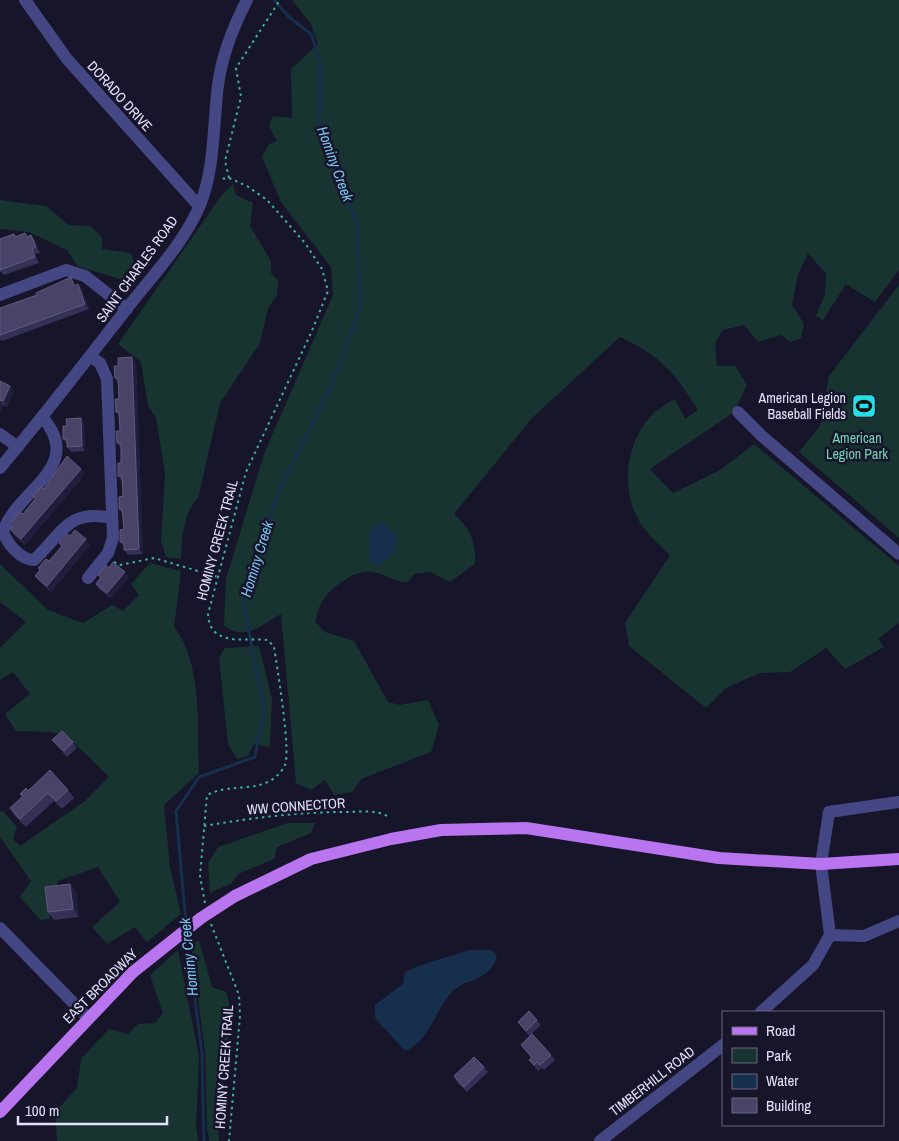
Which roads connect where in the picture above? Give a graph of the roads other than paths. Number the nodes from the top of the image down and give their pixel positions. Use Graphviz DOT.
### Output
graph roads {
  1 [pos="25,0"];
  2 [pos="248,0"];
  3 [pos="200,206"];
  4 [pos="0,295"];
  5 [pos="127,309"];
  6 [pos="91,357"];
  7 [pos="738,412"];
  8 [pos="42,417"];
  9 [pos="0,434"];
  10 [pos="18,447"];
  11 [pos="0,468"];
  12 [pos="112,518"];
  13 [pos="899,554"];
  14 [pos="88,578"];
  15 [pos="899,802"];
  16 [pos="899,859"];
  17 [pos="821,864"];
  18 [pos="899,921"];
  19 [pos="0,928"];
  20 [pos="830,935"];
  21 [pos="762,1011"];
  22 [pos="88,1018"];
  23 [pos="722,1046"];
  24 [pos="0,1112"];
  25 [pos="600,1141"];
  1 -- 3 [label="street, DORADO DRIVE"];
  2 -- 3 [label="street, SAINT CHARLES ROAD"];
  3 -- 5 [label="street, SAINT CHARLES ROAD"];
  4 -- 5 [label="street"];
  5 -- 6 [label="street, SAINT CHARLES ROAD"];
  6 -- 8 [label="street, SAINT CHARLES ROAD"];
  6 -- 12 [label="street"];
  7 -- 13 [label="street"];
  8 -- 10 [label="street, SAINT CHARLES ROAD"];
  8 -- 12 [label="street"];
  9 -- 10 [label="street"];
  10 -- 11 [label="street, SAINT CHARLES ROAD"];
  12 -- 14 [label="street"];
  15 -- 17 [label="street"];
  16 -- 17 [label="main road, EAST BROADWAY"];
  17 -- 20 [label="street"];
  17 -- 22 [label="main road, EAST BROADWAY, bridge"];
  18 -- 20 [label="street"];
  19 -- 22 [label="street"];
  20 -- 21 [label="street"];
  22 -- 24 [label="main road, EAST BROADWAY"];
  23 -- 25 [label="street, TIMBERHILL ROAD"];
}
